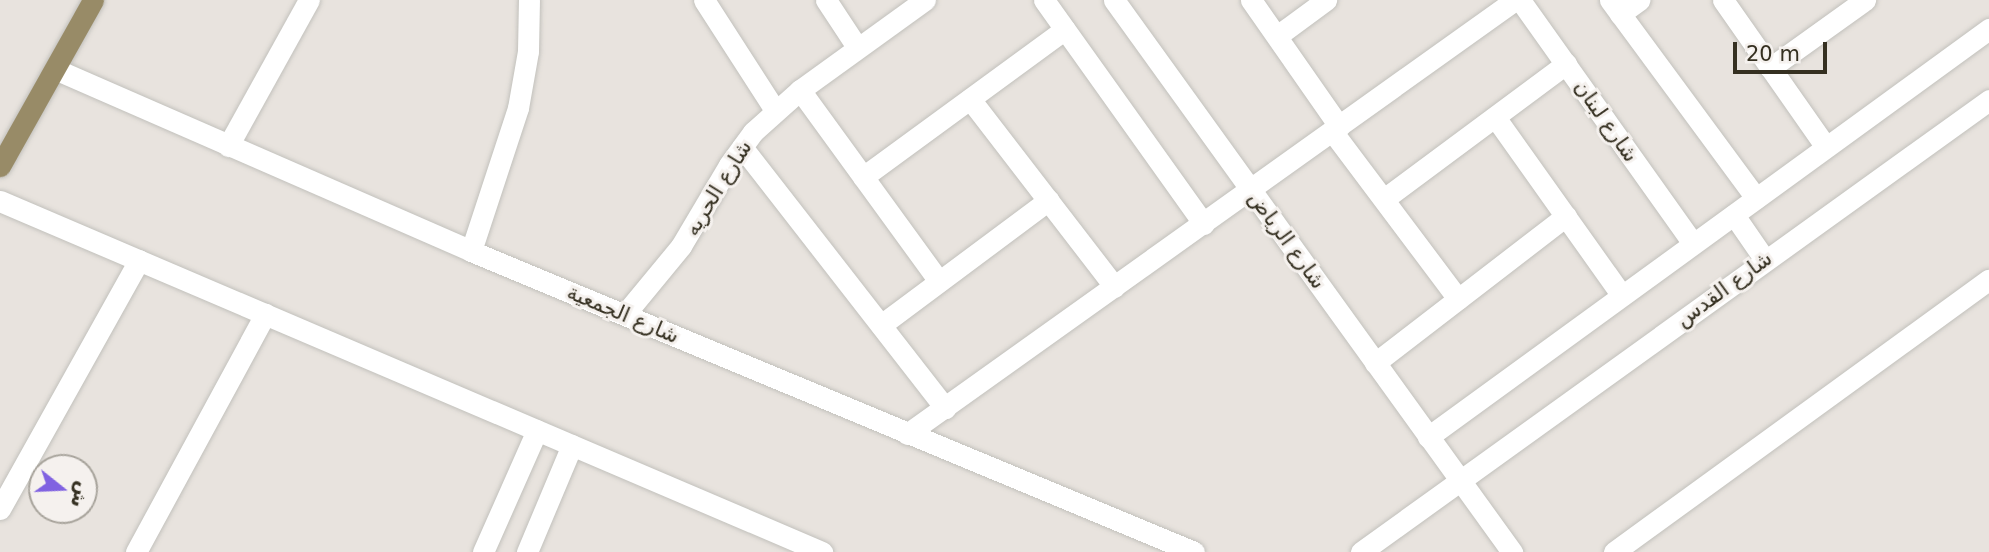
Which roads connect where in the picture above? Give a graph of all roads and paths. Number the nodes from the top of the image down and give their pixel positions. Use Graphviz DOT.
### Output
graph roads {
  1 [pos="93,0"];
  2 [pos="309,0"];
  3 [pos="529,0"];
  4 [pos="705,0"];
  5 [pos="826,0"];
  6 [pos="925,0"];
  7 [pos="1044,0"];
  8 [pos="1114,0"];
  9 [pos="1251,0"];
  10 [pos="1326,0"];
  11 [pos="1515,0"];
  12 [pos="1520,0"];
  13 [pos="1639,0"];
  14 [pos="1723,0"];
  15 [pos="1865,0"];
  16 [pos="1615,7"];
  17 [pos="1065,29"];
  18 [pos="1989,29"];
  19 [pos="1276,36"];
  20 [pos="857,47"];
  21 [pos="1566,64"];
  22 [pos="1770,68"];
  23 [pos="55,69"];
  24 [pos="800,90"];
  25 [pos="970,99"];
  26 [pos="1989,100"];
  27 [pos="775,110"];
  28 [pos="1495,117"];
  29 [pos="1336,128"];
  30 [pos="228,146"];
  31 [pos="742,147"];
  32 [pos="1826,147"];
  33 [pos="0,166"];
  34 [pos="863,177"];
  35 [pos="1251,190"];
  36 [pos="1756,198"];
  37 [pos="1384,199"];
  38 [pos="0,201"];
  39 [pos="1049,201"];
  40 [pos="1734,215"];
  41 [pos="1566,216"];
  42 [pos="1204,224"];
  43 [pos="1692,242"];
  44 [pos="471,251"];
  45 [pos="139,260"];
  46 [pos="1765,260"];
  47 [pos="1989,279"];
  48 [pos="939,281"];
  49 [pos="1115,287"];
  50 [pos="1621,295"];
  51 [pos="1458,299"];
  52 [pos="265,314"];
  53 [pos="625,314"];
  54 [pos="880,325"];
  55 [pos="1375,363"];
  56 [pos="945,408"];
  57 [pos="537,430"];
  58 [pos="907,434"];
  59 [pos="1428,437"];
  60 [pos="572,446"];
  61 [pos="1459,480"];
  62 [pos="0,509"];
  63 [pos="136,552"];
  64 [pos="483,552"];
  65 [pos="527,552"];
  66 [pos="822,552"];
  67 [pos="1194,552"];
  68 [pos="1362,552"];
  69 [pos="1512,552"];
  70 [pos="1614,552"];
  1 -- 23 [label="main road"];
  2 -- 30 [label="street"];
  3 -- 44 [label="street"];
  4 -- 27 [label="street"];
  5 -- 20 [label="street"];
  6 -- 20 [label="street, شارع الحريه"];
  7 -- 17 [label="street"];
  8 -- 35 [label="street, شارع الرياض"];
  9 -- 19 [label="street"];
  10 -- 19 [label="street"];
  11 -- 29 [label="street"];
  12 -- 21 [label="street, شارع لبنان"];
  13 -- 16 [label="street"];
  14 -- 22 [label="street"];
  15 -- 22 [label="street"];
  16 -- 36 [label="street"];
  17 -- 25 [label="street"];
  17 -- 42 [label="street"];
  18 -- 32 [label="street"];
  19 -- 29 [label="street"];
  20 -- 24 [label="street, شارع الحريه"];
  21 -- 28 [label="street"];
  21 -- 43 [label="street, شارع لبنان"];
  22 -- 32 [label="street"];
  23 -- 30 [label="street, شارع الجمعية"];
  23 -- 33 [label="main road"];
  24 -- 27 [label="street, شارع الحريه"];
  24 -- 34 [label="street"];
  25 -- 34 [label="street"];
  25 -- 39 [label="street"];
  26 -- 46 [label="street, شارع القدس"];
  27 -- 31 [label="street, شارع الحريه"];
  28 -- 37 [label="street"];
  28 -- 41 [label="street"];
  29 -- 35 [label="street"];
  29 -- 37 [label="street"];
  30 -- 44 [label="street, شارع الجمعية"];
  31 -- 53 [label="street, شارع الحريه"];
  31 -- 54 [label="street"];
  32 -- 36 [label="street"];
  34 -- 48 [label="street"];
  35 -- 42 [label="street"];
  35 -- 55 [label="street, شارع الرياض"];
  36 -- 40 [label="street"];
  37 -- 51 [label="street"];
  38 -- 45 [label="street"];
  39 -- 48 [label="street"];
  39 -- 49 [label="street"];
  40 -- 43 [label="street"];
  40 -- 46 [label="street"];
  41 -- 50 [label="street"];
  41 -- 51 [label="street"];
  42 -- 49 [label="street"];
  43 -- 50 [label="street"];
  44 -- 53 [label="street, شارع الجمعية"];
  45 -- 52 [label="street"];
  45 -- 62 [label="street"];
  46 -- 61 [label="street, شارع القدس"];
  47 -- 70 [label="street"];
  48 -- 54 [label="street"];
  49 -- 56 [label="street"];
  50 -- 59 [label="street"];
  51 -- 55 [label="street"];
  52 -- 57 [label="street"];
  52 -- 63 [label="street"];
  53 -- 58 [label="street, شارع الجمعية"];
  54 -- 56 [label="street"];
  55 -- 59 [label="street, شارع الرياض"];
  56 -- 58 [label="street"];
  57 -- 60 [label="street"];
  57 -- 64 [label="street"];
  58 -- 67 [label="street, شارع الجمعية"];
  59 -- 61 [label="street, شارع الرياض"];
  60 -- 65 [label="street"];
  60 -- 66 [label="street"];
  61 -- 68 [label="street"];
  61 -- 69 [label="street, شارع الرياض"];
}
